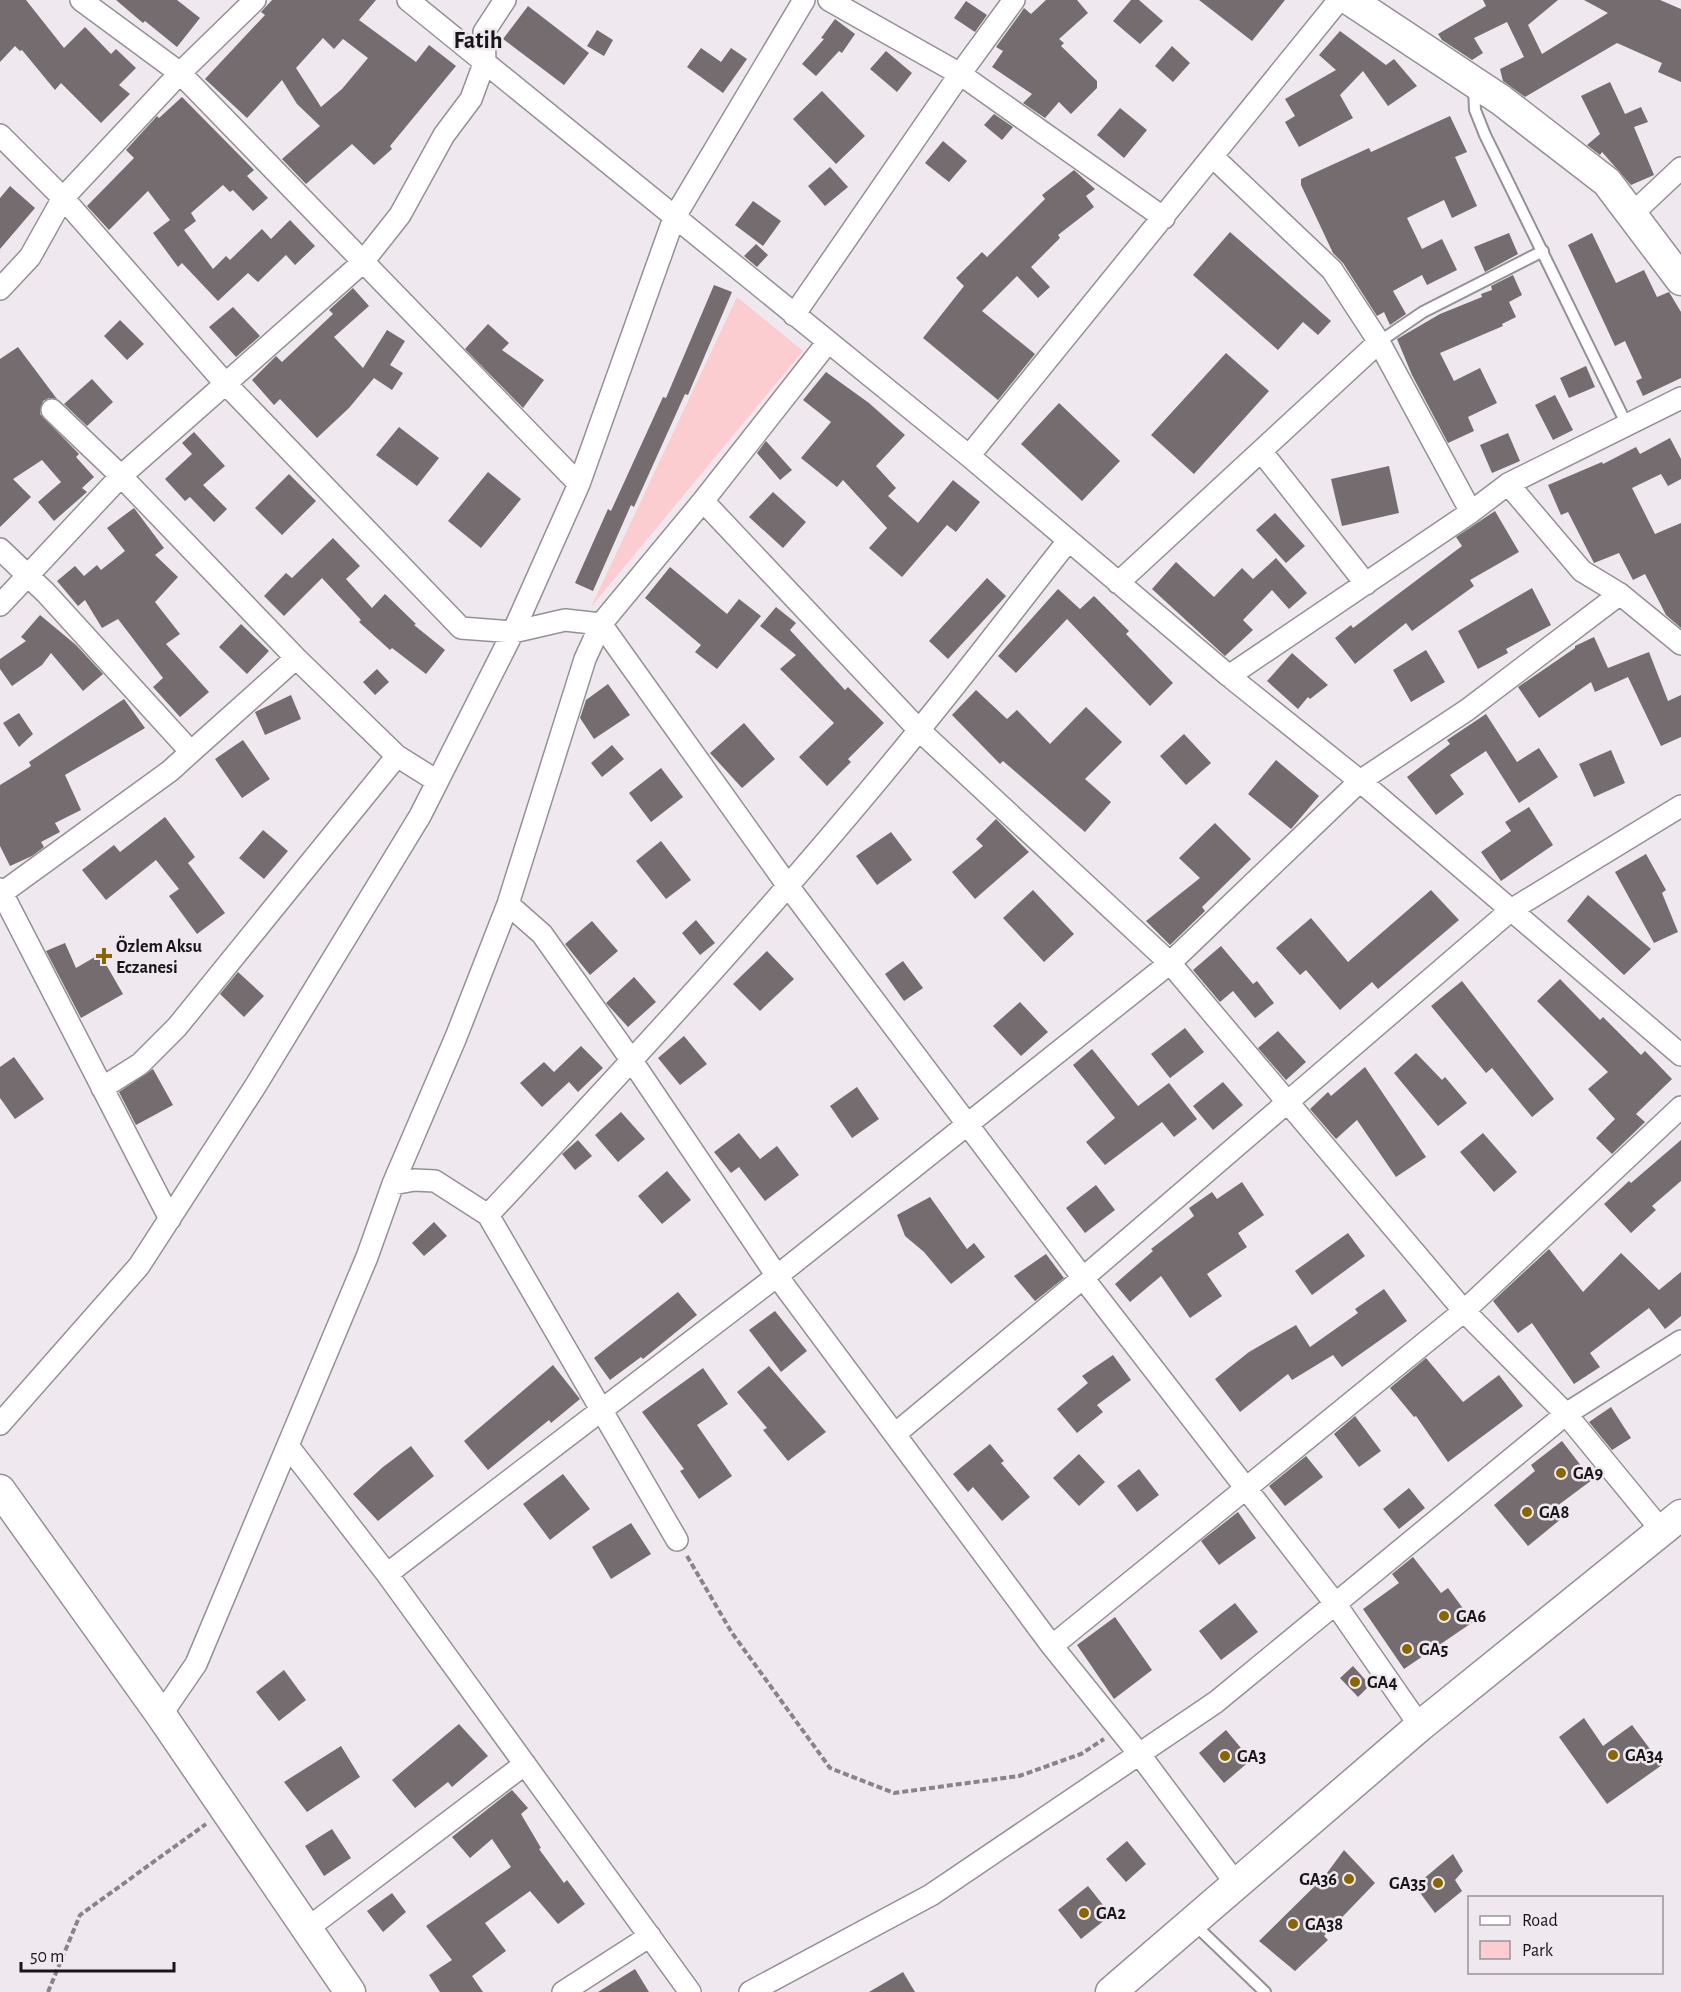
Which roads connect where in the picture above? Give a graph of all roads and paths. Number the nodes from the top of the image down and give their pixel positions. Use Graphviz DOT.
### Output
graph roads {
  1 [pos="81,0"];
  2 [pos="255,0"];
  3 [pos="408,0"];
  4 [pos="505,0"];
  5 [pos="804,0"];
  6 [pos="829,0"];
  7 [pos="1014,0"];
  8 [pos="1339,0"];
  9 [pos="1350,0"];
  10 [pos="484,61"];
  11 [pos="180,73"];
  12 [pos="960,74"];
  13 [pos="1476,84"];
  14 [pos="0,135"];
  15 [pos="1213,157"];
  16 [pos="1681,168"];
  17 [pos="63,198"];
  18 [pos="1631,215"];
  19 [pos="674,218"];
  20 [pos="1164,218"];
  21 [pos="1543,251"];
  22 [pos="362,263"];
  23 [pos="1681,280"];
  24 [pos="0,289"];
  25 [pos="794,315"];
  26 [pos="828,342"];
  27 [pos="1379,342"];
  28 [pos="224,382"];
  29 [pos="1681,398"];
  30 [pos="52,410"];
  31 [pos="1627,425"];
  32 [pos="1261,450"];
  33 [pos="969,456"];
  34 [pos="121,476"];
  35 [pos="579,484"];
  36 [pos="1508,484"];
  37 [pos="703,501"];
  38 [pos="1471,512"];
  39 [pos="1068,541"];
  40 [pos="0,549"];
  41 [pos="29,575"];
  42 [pos="1118,583"];
  43 [pos="1366,584"];
  44 [pos="1620,594"];
  45 [pos="0,605"];
  46 [pos="601,624"];
  47 [pos="513,632"];
  48 [pos="1681,644"];
  49 [pos="296,658"];
  50 [pos="1229,676"];
  51 [pos="919,730"];
  52 [pos="191,752"];
  53 [pos="397,756"];
  54 [pos="437,781"];
  55 [pos="1360,781"];
  56 [pos="1681,806"];
  57 [pos="788,886"];
  58 [pos="1,891"];
  59 [pos="508,904"];
  60 [pos="1511,910"];
  61 [pos="1170,963"];
  62 [pos="1681,1055"];
  63 [pos="632,1061"];
  64 [pos="102,1088"];
  65 [pos="1287,1104"];
  66 [pos="1681,1107"];
  67 [pos="969,1125"];
  68 [pos="393,1184"];
  69 [pos="488,1215"];
  70 [pos="170,1219"];
  71 [pos="777,1276"];
  72 [pos="1083,1278"];
  73 [pos="1464,1311"];
  74 [pos="1681,1341"];
  75 [pos="600,1411"];
  76 [pos="1566,1414"];
  77 [pos="0,1424"];
  78 [pos="895,1434"];
  79 [pos="288,1446"];
  80 [pos="1245,1487"];
  81 [pos="0,1490"];
  82 [pos="1671,1523"];
  83 [pos="677,1540"];
  84 [pos="387,1574"];
  85 [pos="1335,1602"];
  86 [pos="1052,1646"];
  87 [pos="161,1715"];
  88 [pos="1419,1726"];
  89 [pos="1118,1731"];
  90 [pos="1140,1755"];
  91 [pos="525,1764"];
  92 [pos="226,1810"];
  93 [pos="1236,1885"];
  94 [pos="1192,1923"];
  95 [pos="308,1928"];
  96 [pos="650,1936"];
  97 [pos="48,1992"];
  98 [pos="350,1992"];
  99 [pos="563,1992"];
  100 [pos="690,1992"];
  101 [pos="750,1992"];
  102 [pos="1112,1992"];
  103 [pos="1265,1992"];
  1 -- 11 [label="street"];
  2 -- 11 [label="street"];
  3 -- 10 [label="street"];
  4 -- 10 [label="street"];
  5 -- 19 [label="street"];
  6 -- 12 [label="street"];
  7 -- 12 [label="street"];
  8 -- 15 [label="street"];
  9 -- 13 [label="street"];
  10 -- 19 [label="street"];
  10 -- 22 [label="street"];
  11 -- 17 [label="street"];
  11 -- 22 [label="street"];
  12 -- 20 [label="street"];
  12 -- 25 [label="street"];
  13 -- 18 [label="street"];
  13 -- 21 [label="lane"];
  14 -- 17 [label="street"];
  15 -- 20 [label="street"];
  15 -- 27 [label="street"];
  16 -- 18 [label="street"];
  17 -- 24 [label="street"];
  17 -- 28 [label="street"];
  18 -- 23 [label="street"];
  19 -- 25 [label="street"];
  19 -- 35 [label="street"];
  20 -- 33 [label="street"];
  21 -- 27 [label="lane"];
  21 -- 31 [label="lane"];
  22 -- 28 [label="street"];
  22 -- 35 [label="street"];
  25 -- 26 [label="street"];
  26 -- 33 [label="street"];
  26 -- 37 [label="street"];
  27 -- 32 [label="street"];
  27 -- 38 [label="street"];
  28 -- 34 [label="street"];
  28 -- 47 [label="street"];
  29 -- 31 [label="street"];
  30 -- 34 [label="street"];
  31 -- 36 [label="street"];
  32 -- 42 [label="street"];
  32 -- 43 [label="street"];
  33 -- 39 [label="street"];
  34 -- 41 [label="street"];
  34 -- 49 [label="street"];
  35 -- 47 [label="street"];
  36 -- 38 [label="street"];
  36 -- 44 [label="street"];
  37 -- 46 [label="street"];
  37 -- 51 [label="street"];
  38 -- 43 [label="street"];
  39 -- 42 [label="street"];
  39 -- 51 [label="street"];
  40 -- 41 [label="street"];
  41 -- 45 [label="street"];
  41 -- 52 [label="street"];
  42 -- 50 [label="street"];
  43 -- 50 [label="street"];
  44 -- 48 [label="street"];
  44 -- 55 [label="street"];
  46 -- 47 [label="street"];
  46 -- 57 [label="street"];
  46 -- 59 [label="street"];
  47 -- 54 [label="street"];
  49 -- 52 [label="street"];
  49 -- 53 [label="street"];
  50 -- 55 [label="street"];
  51 -- 57 [label="street"];
  51 -- 61 [label="street"];
  52 -- 58 [label="street"];
  53 -- 54 [label="street"];
  53 -- 64 [label="street"];
  54 -- 70 [label="street"];
  55 -- 60 [label="street"];
  55 -- 61 [label="street"];
  56 -- 60 [label="street"];
  57 -- 63 [label="street"];
  57 -- 67 [label="street"];
  58 -- 64 [label="street"];
  59 -- 63 [label="street"];
  59 -- 68 [label="street"];
  60 -- 62 [label="street"];
  60 -- 65 [label="street"];
  61 -- 65 [label="street"];
  61 -- 67 [label="street"];
  63 -- 69 [label="street"];
  63 -- 71 [label="street"];
  64 -- 70 [label="street"];
  65 -- 72 [label="street"];
  65 -- 73 [label="street"];
  66 -- 73 [label="street"];
  67 -- 71 [label="street"];
  67 -- 72 [label="street"];
  68 -- 69 [label="street"];
  68 -- 79 [label="street"];
  69 -- 75 [label="street"];
  70 -- 77 [label="street"];
  71 -- 75 [label="street"];
  71 -- 78 [label="street"];
  72 -- 78 [label="street"];
  72 -- 80 [label="street"];
  73 -- 76 [label="street"];
  73 -- 80 [label="street"];
  74 -- 76 [label="street"];
  75 -- 83 [label="street"];
  75 -- 84 [label="street"];
  76 -- 82 [label="street"];
  76 -- 85 [label="street"];
  78 -- 86 [label="street"];
  79 -- 84 [label="street"];
  79 -- 87 [label="street"];
  80 -- 85 [label="street"];
  80 -- 86 [label="street"];
  81 -- 87 [label="street"];
  82 -- 88 [label="street"];
  83 -- 89 [label="path"];
  84 -- 91 [label="street"];
  85 -- 88 [label="street"];
  85 -- 90 [label="street"];
  86 -- 89 [label="street"];
  87 -- 92 [label="street"];
  88 -- 93 [label="street"];
  89 -- 90 [label="street"];
  90 -- 93 [label="street"];
  90 -- 101 [label="street"];
  91 -- 95 [label="street"];
  91 -- 96 [label="street"];
  92 -- 95 [label="street"];
  92 -- 97 [label="path"];
  93 -- 94 [label="street"];
  94 -- 102 [label="street"];
  94 -- 103 [label="lane"];
  95 -- 98 [label="street"];
  96 -- 99 [label="street"];
  96 -- 100 [label="street"];
}
